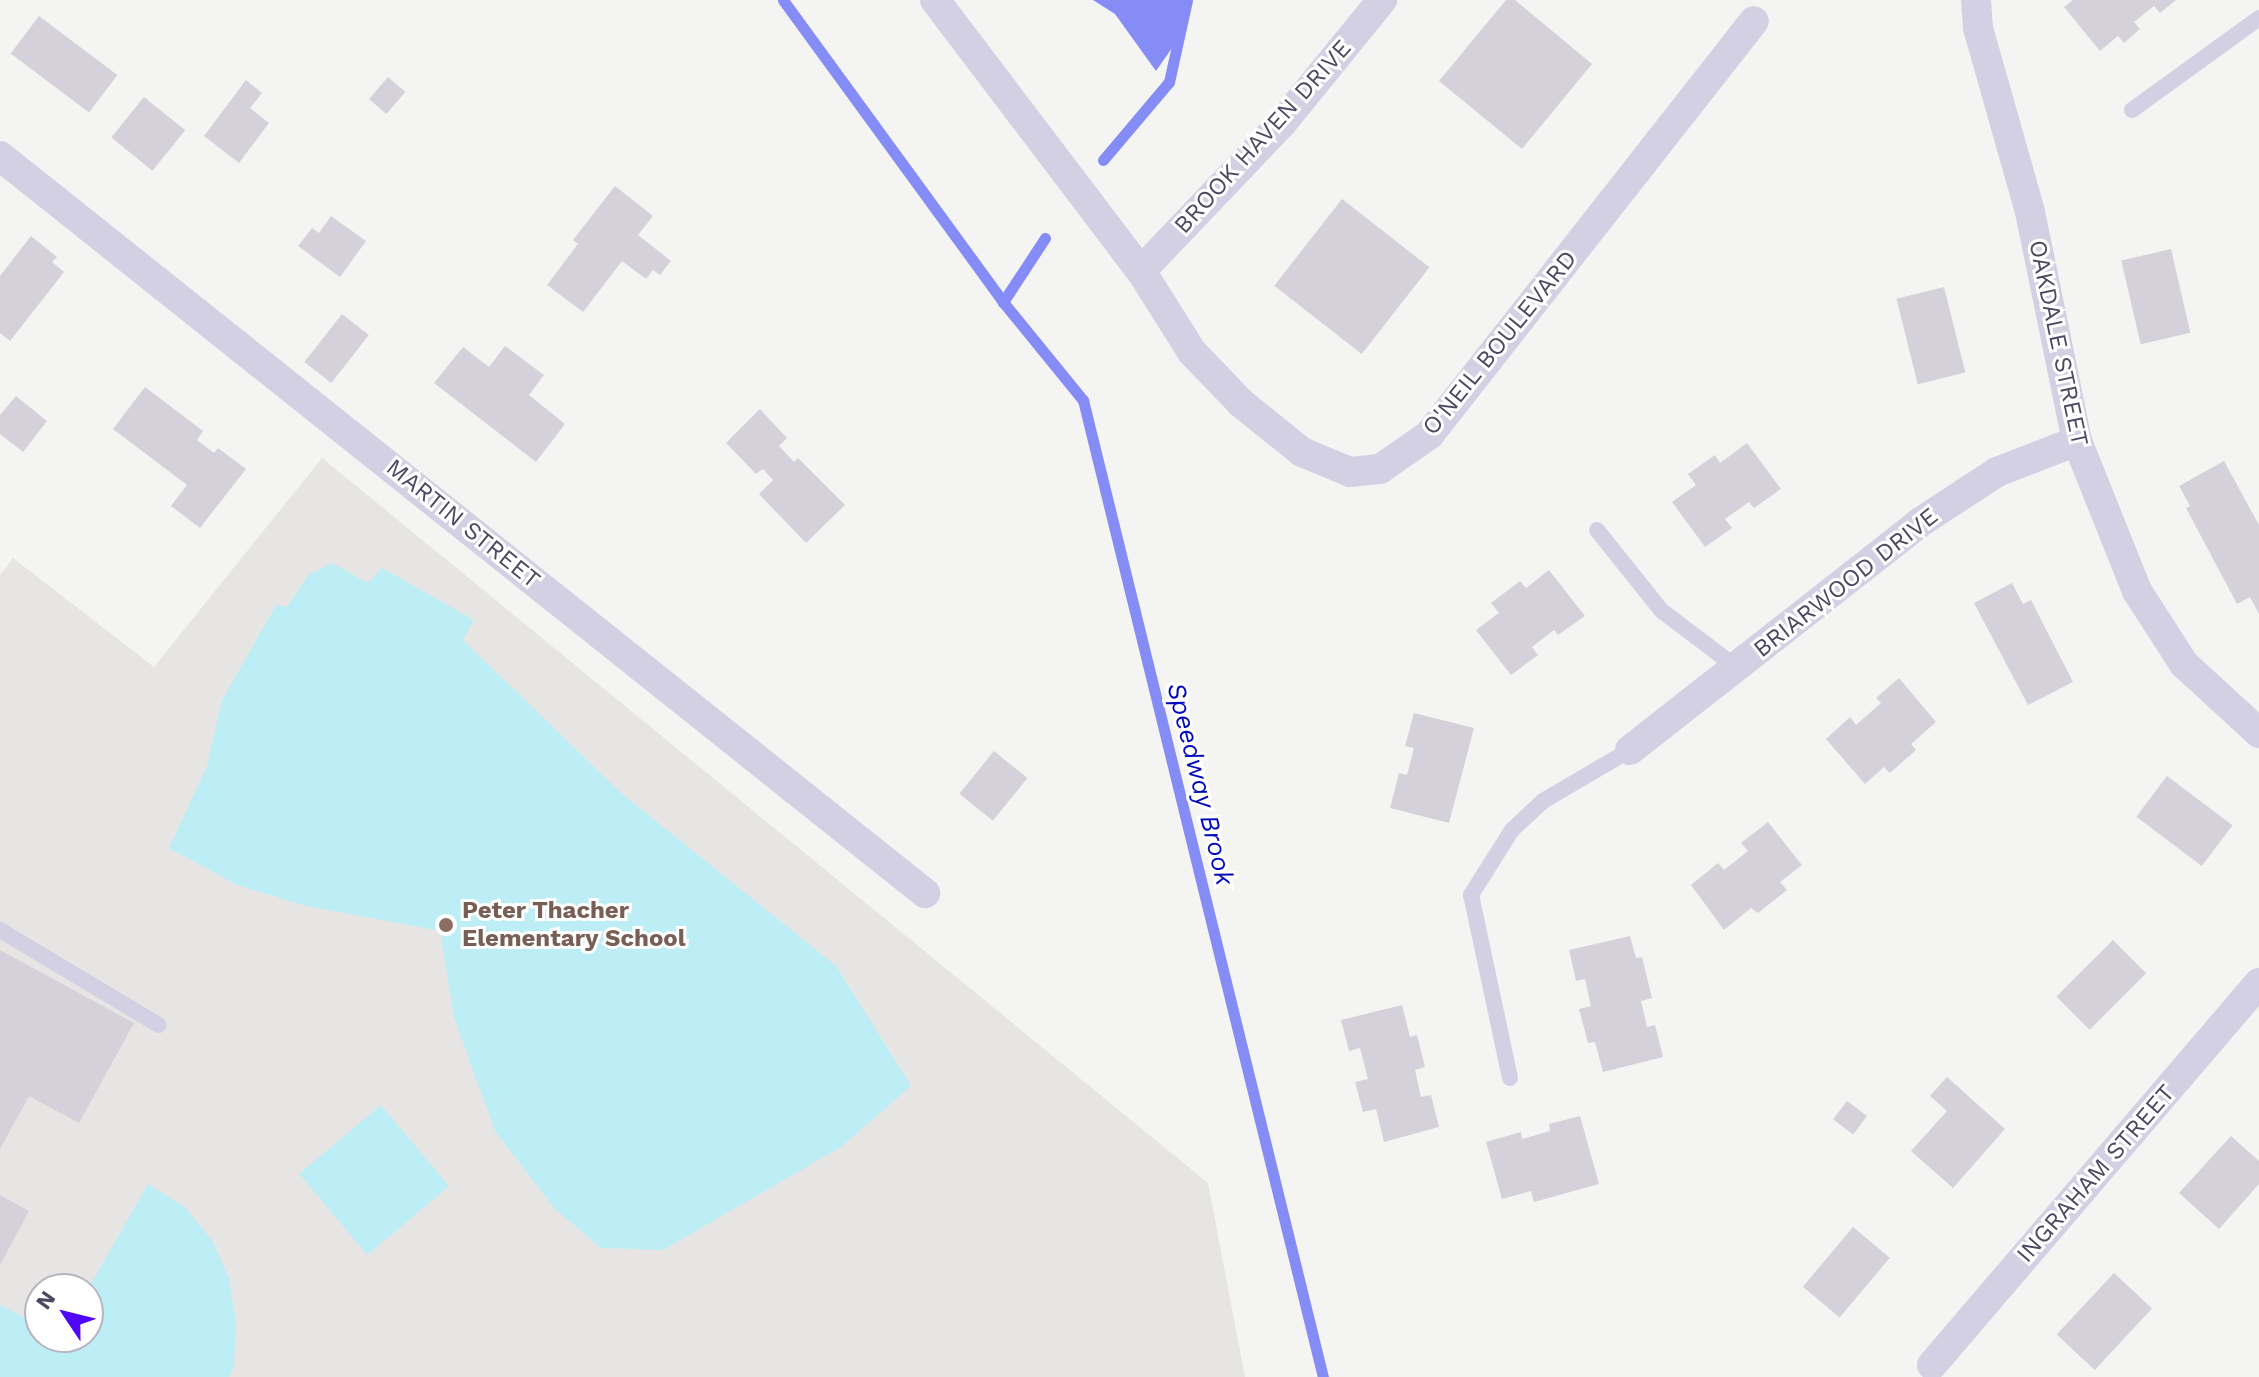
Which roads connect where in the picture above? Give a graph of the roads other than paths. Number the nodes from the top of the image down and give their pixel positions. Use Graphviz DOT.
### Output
graph roads {
  1 [pos="935,0"];
  2 [pos="1382,0"];
  3 [pos="1976,0"];
  4 [pos="2259,18"];
  5 [pos="1754,21"];
  6 [pos="2132,110"];
  7 [pos="0,156"];
  8 [pos="1141,271"];
  9 [pos="2077,441"];
  10 [pos="1597,530"];
  11 [pos="1736,667"];
  12 [pos="2259,733"];
  13 [pos="1630,750"];
  14 [pos="925,893"];
  15 [pos="0,930"];
  16 [pos="2259,983"];
  17 [pos="159,1025"];
  18 [pos="1510,1078"];
  19 [pos="1932,1365"];
  1 -- 8 [label="street, O'NEIL BOULEVARD"];
  2 -- 8 [label="street, BROOK HAVEN DRIVE"];
  3 -- 9 [label="street, OAKDALE STREET"];
  4 -- 6 [label="lane"];
  5 -- 8 [label="street, O'NEIL BOULEVARD"];
  7 -- 14 [label="street, MARTIN STREET"];
  9 -- 11 [label="street, BRIARWOOD DRIVE"];
  9 -- 12 [label="street, OAKDALE STREET"];
  10 -- 11 [label="lane"];
  11 -- 13 [label="street, BRIARWOOD DRIVE"];
  13 -- 18 [label="lane"];
  15 -- 17 [label="lane"];
  16 -- 19 [label="street, INGRAHAM STREET"];
}
